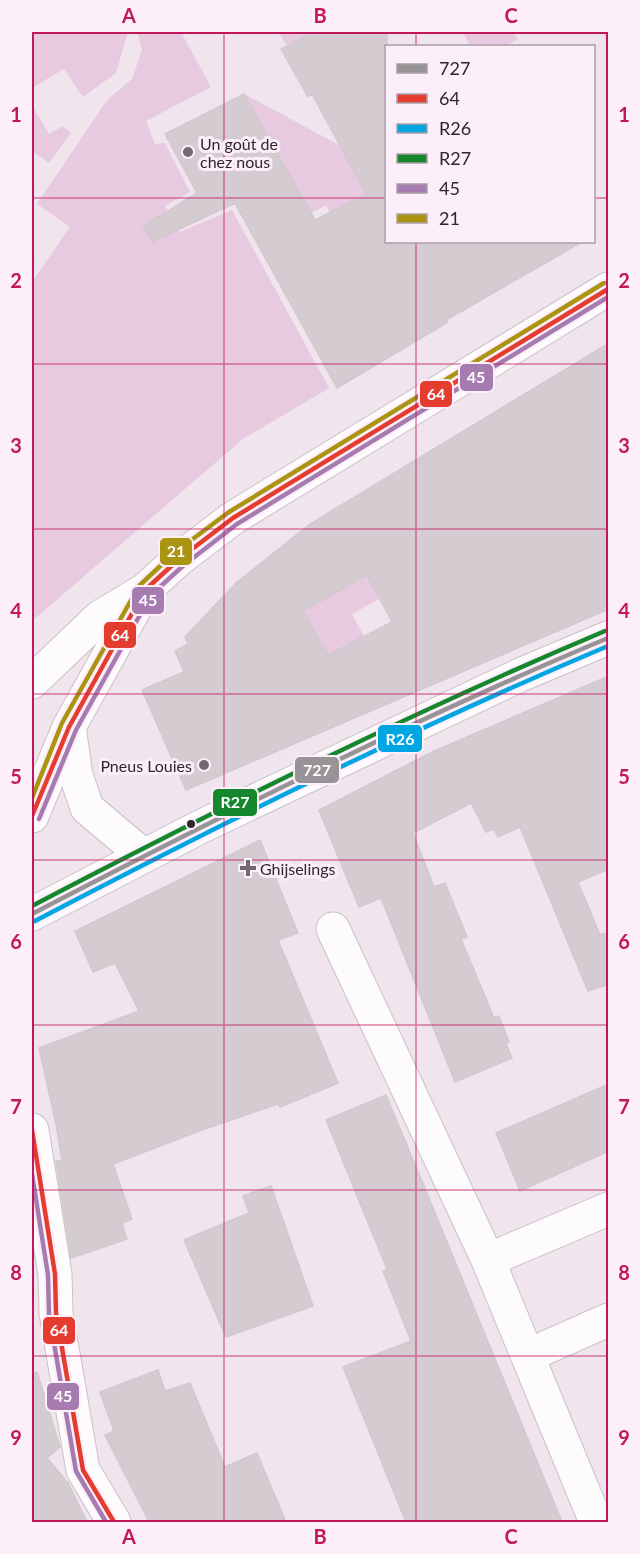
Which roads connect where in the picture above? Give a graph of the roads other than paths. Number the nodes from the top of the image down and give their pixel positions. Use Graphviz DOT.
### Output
graph roads {
  1 [pos="609,288"];
  2 [pos="145,590"];
  3 [pos="609,638"];
  4 [pos="32,682"];
  5 [pos="69,727"];
  6 [pos="37,782"];
  7 [pos="32,816"];
  8 [pos="144,856"];
  9 [pos="32,914"];
  10 [pos="333,929"];
  11 [pos="32,1130"];
  12 [pos="609,1209"];
  13 [pos="488,1260"];
  14 [pos="609,1320"];
  15 [pos="529,1355"];
  16 [pos="114,1522"];
  17 [pos="596,1522"];
  1 -- 2 [label="street"];
  2 -- 4 [label="street"];
  2 -- 5 [label="street"];
  3 -- 8 [label="street"];
  5 -- 6 [label="street"];
  5 -- 8 [label="street"];
  6 -- 7 [label="street"];
  8 -- 9 [label="street"];
  10 -- 13 [label="street"];
  11 -- 16 [label="street"];
  12 -- 13 [label="street"];
  13 -- 15 [label="street"];
  14 -- 15 [label="street"];
  15 -- 17 [label="street"];
}
